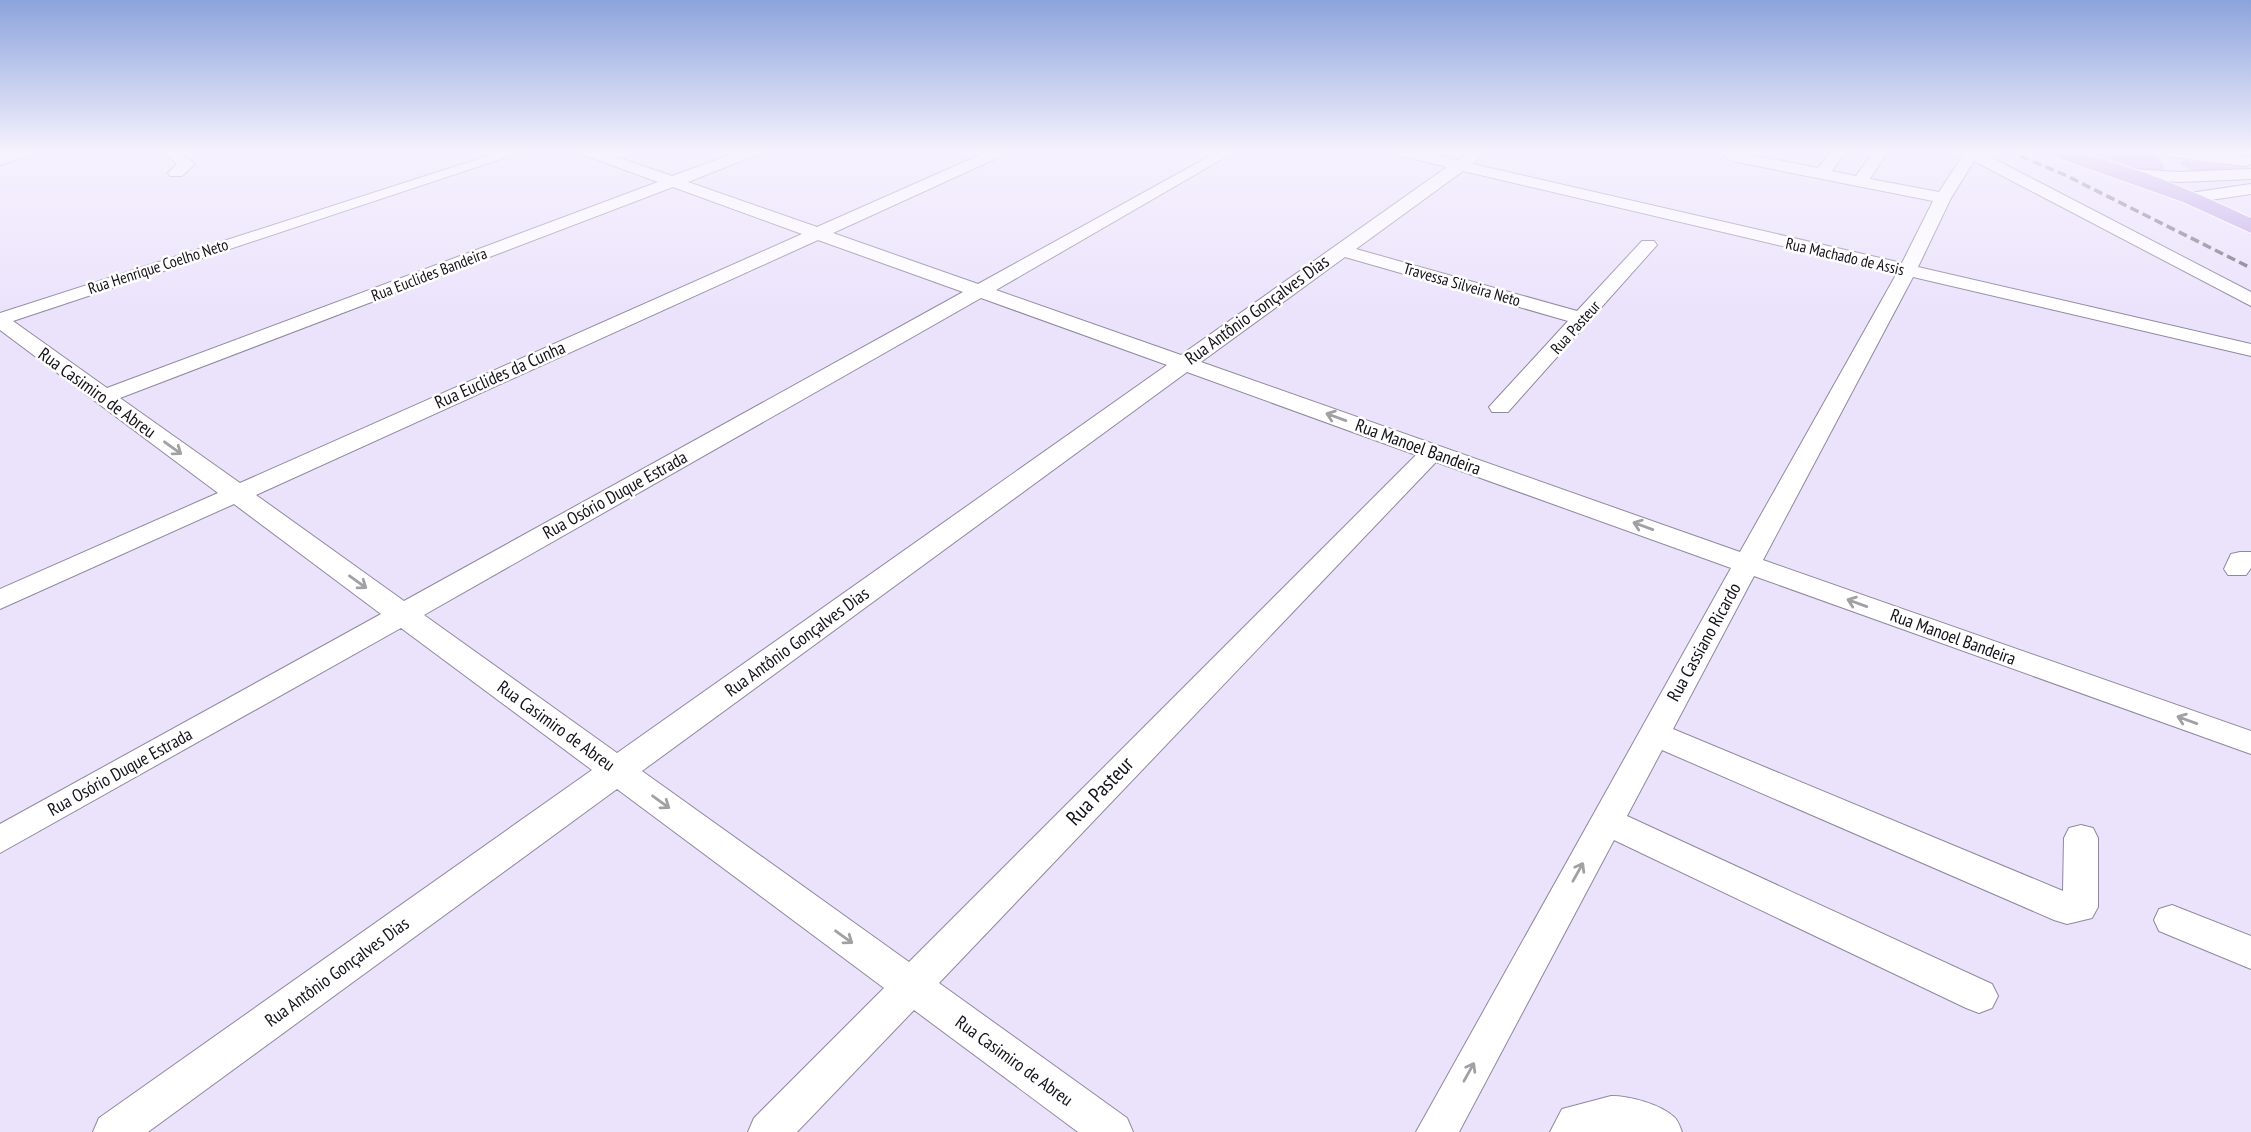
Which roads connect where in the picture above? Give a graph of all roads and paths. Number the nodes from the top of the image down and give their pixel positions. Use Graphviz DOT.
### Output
graph roads {
  1 [pos="353,204"];
  2 [pos="612,204"];
  3 [pos="735,204"];
  4 [pos="881,204"];
  5 [pos="1135,204"];
  6 [pos="1406,204"];
  7 [pos="1647,204"];
  8 [pos="1940,204"];
  9 [pos="2070,204"];
  10 [pos="2191,204"];
  11 [pos="2251,226"];
  12 [pos="816,233"];
  13 [pos="2251,237"];
  14 [pos="1648,245"];
  15 [pos="1341,250"];
  16 [pos="1907,271"];
  17 [pos="982,291"];
  18 [pos="2251,300"];
  19 [pos="1583,319"];
  20 [pos="0,320"];
  21 [pos="2251,350"];
  22 [pos="1184,363"];
  23 [pos="103,397"];
  24 [pos="1500,407"];
  25 [pos="1432,452"];
  26 [pos="235,494"];
  27 [pos="1747,564"];
  28 [pos="0,600"];
  29 [pos="402,614"];
  30 [pos="1654,734"];
  31 [pos="2251,743"];
  32 [pos="618,771"];
  33 [pos="1606,821"];
  34 [pos="2081,838"];
  35 [pos="0,839"];
  36 [pos="2172,920"];
  37 [pos="2251,953"];
  38 [pos="910,985"];
  39 [pos="1979,996"];
  40 [pos="114,1132"];
  41 [pos="769,1132"];
  42 [pos="1112,1132"];
  43 [pos="1437,1132"];
  44 [pos="1571,1132"];
  45 [pos="1661,1132"];
  1 -- 20 [label="street, Rua Henrique Coelho Neto"];
  2 -- 23 [label="street, Rua Euclides Bandeira"];
  3 -- 12 [label="street, Rua Manoel Bandeira"];
  4 -- 12 [label="street, Rua Euclides da Cunha"];
  5 -- 17 [label="street, Rua Osório Duque Estrada"];
  6 -- 15 [label="street, Rua Antônio Gonçalves Dias"];
  7 -- 16 [label="street, Rua Machado de Assis"];
  8 -- 16 [label="street, Rua Cassiano Ricardo"];
  9 -- 18 [label="street"];
  10 -- 11 [label="main road"];
  10 -- 13 [label="main road"];
  12 -- 17 [label="street, Rua Manoel Bandeira"];
  12 -- 26 [label="street, Rua Euclides da Cunha"];
  14 -- 19 [label="street, Rua Pasteur"];
  15 -- 19 [label="street, Travessa Silveira Neto"];
  15 -- 22 [label="street, Rua Antônio Gonçalves Dias"];
  16 -- 21 [label="street, Rua Machado de Assis"];
  16 -- 27 [label="street, Rua Cassiano Ricardo"];
  17 -- 22 [label="street, Rua Manoel Bandeira"];
  17 -- 29 [label="street, Rua Osório Duque Estrada"];
  19 -- 24 [label="street, Rua Pasteur"];
  20 -- 23 [label="street, Rua Casimiro de Abreu"];
  25 -- 22 [label="street, Rua Manoel Bandeira, one-way"];
  22 -- 32 [label="street, Rua Antônio Gonçalves Dias"];
  23 -- 26 [label="street, Rua Casimiro de Abreu, one-way"];
  27 -- 25 [label="street, Rua Manoel Bandeira, one-way"];
  25 -- 38 [label="street, Rua Pasteur"];
  26 -- 28 [label="street, Rua Euclides da Cunha"];
  26 -- 29 [label="street, Rua Casimiro de Abreu, one-way"];
  27 -- 30 [label="street, Rua Cassiano Ricardo"];
  31 -- 27 [label="street, Rua Manoel Bandeira, one-way"];
  29 -- 32 [label="street, Rua Casimiro de Abreu"];
  29 -- 35 [label="street, Rua Osório Duque Estrada"];
  30 -- 33 [label="street, Rua Cassiano Ricardo"];
  30 -- 34 [label="street"];
  32 -- 38 [label="street, Rua Casimiro de Abreu, one-way"];
  32 -- 40 [label="street, Rua Antônio Gonçalves Dias"];
  33 -- 39 [label="street"];
  43 -- 33 [label="street, Rua Cassiano Ricardo, one-way"];
  36 -- 37 [label="street"];
  38 -- 41 [label="street, Rua Pasteur"];
  38 -- 42 [label="street, Rua Casimiro de Abreu"];
  44 -- 45 [label="street"];
}
